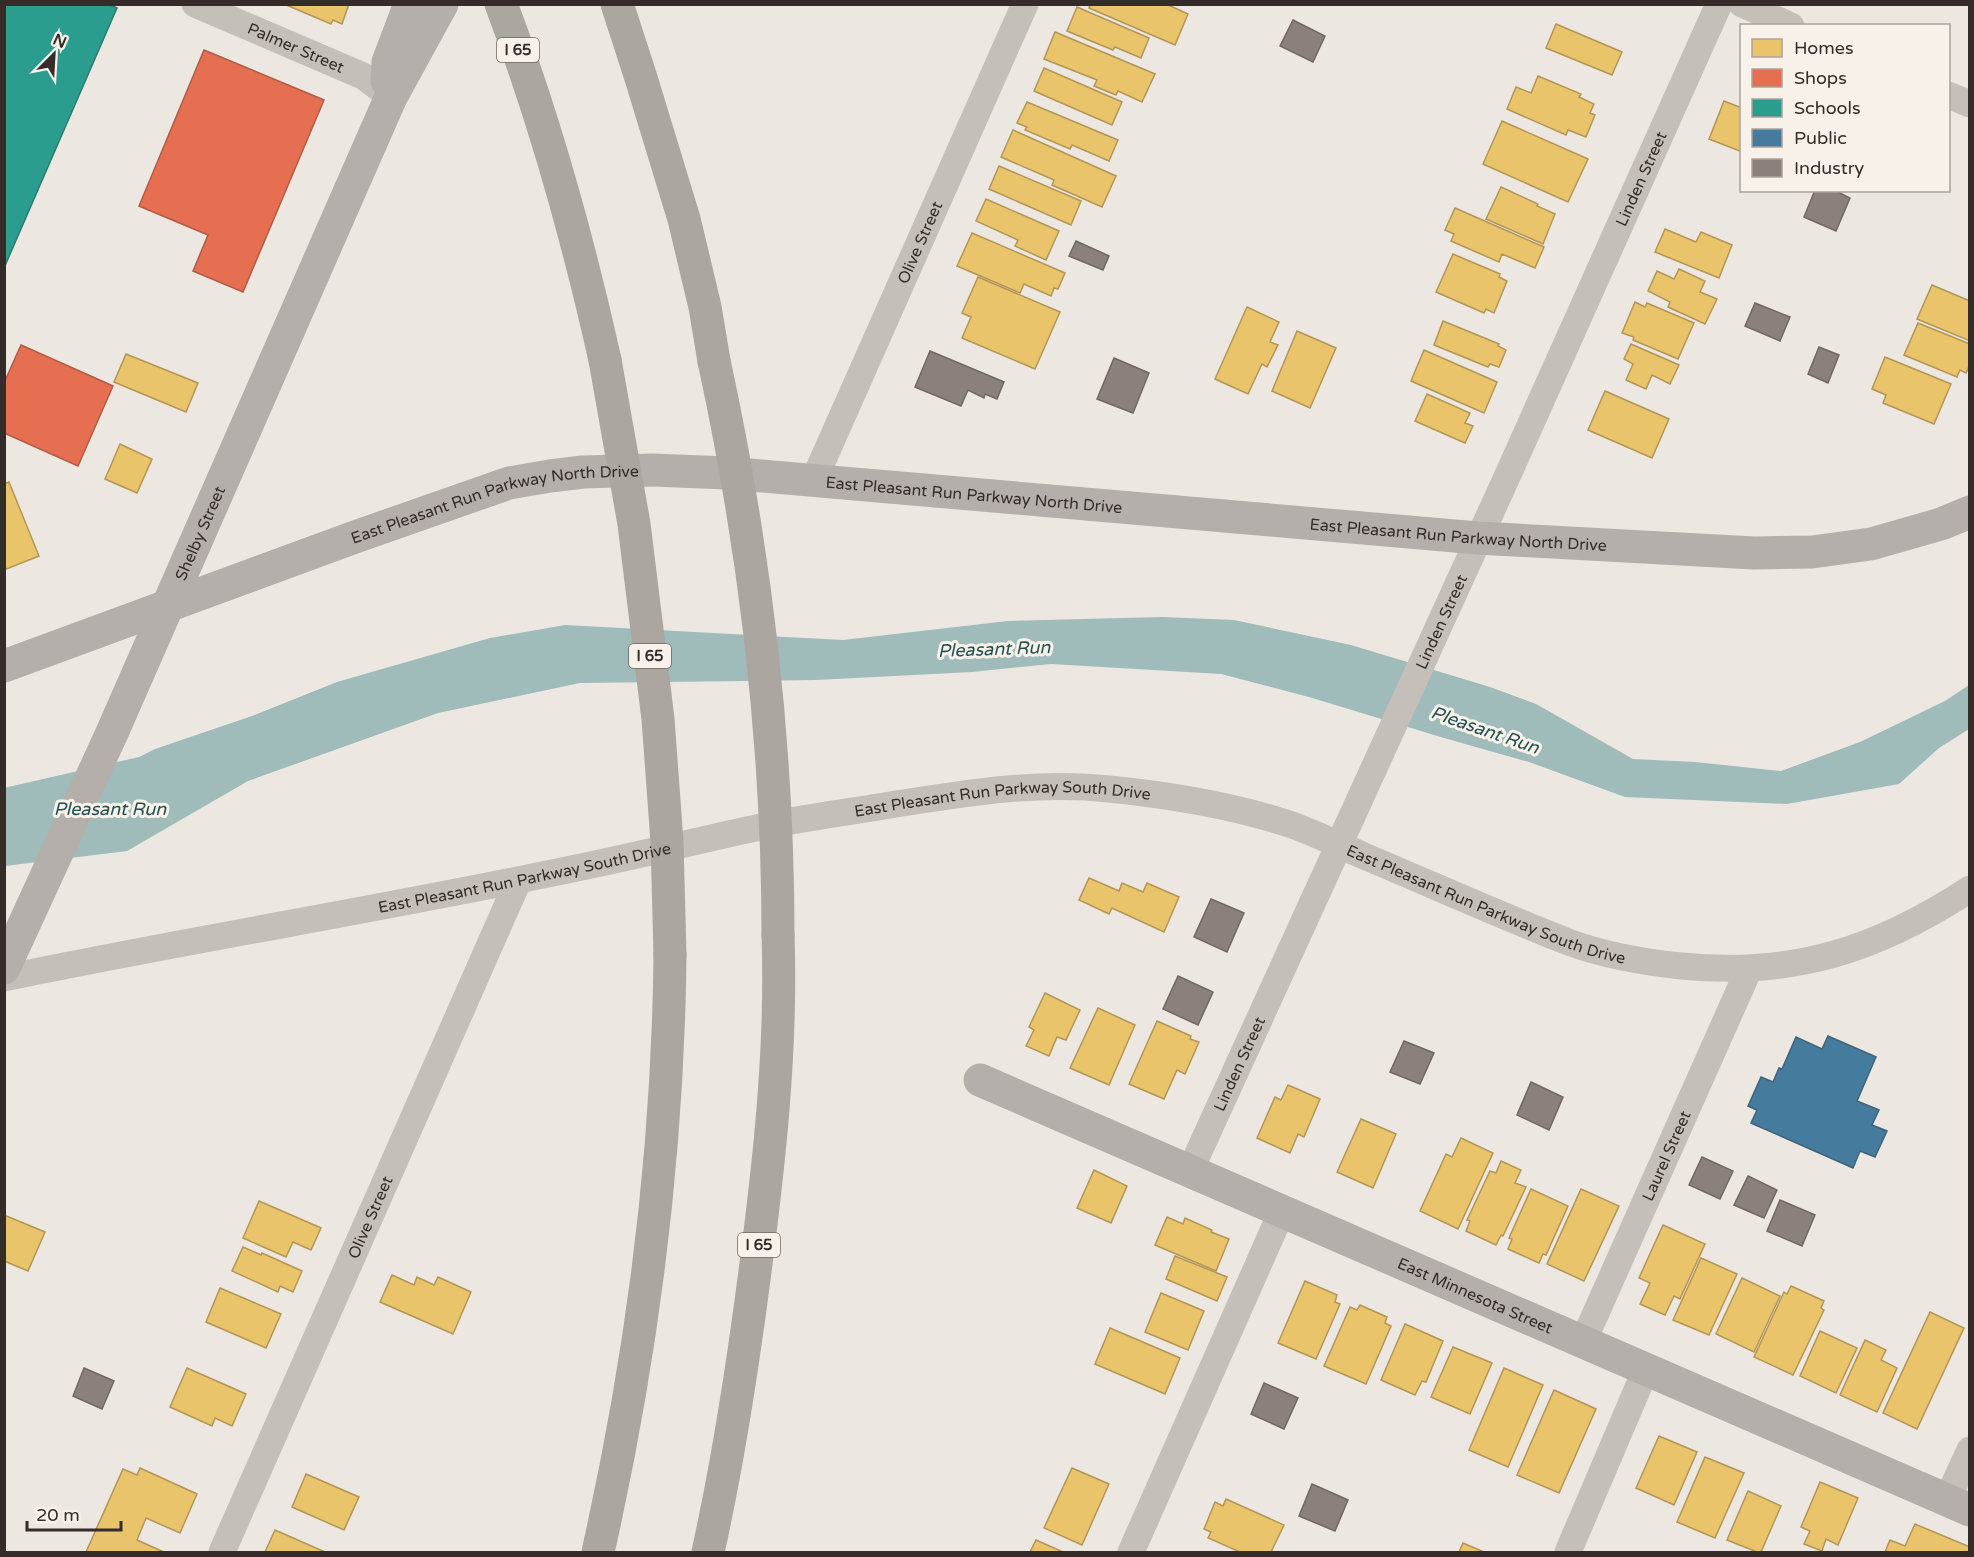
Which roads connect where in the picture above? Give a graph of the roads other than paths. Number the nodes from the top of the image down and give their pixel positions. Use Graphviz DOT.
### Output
graph roads {
  1 [pos="195,4"];
  2 [pos="410,4"];
  3 [pos="442,4"];
  4 [pos="501,4"];
  5 [pos="617,4"];
  6 [pos="1025,4"];
  7 [pos="1719,4"];
  8 [pos="1743,4"];
  9 [pos="1787,24"];
  10 [pos="1950,95"];
  11 [pos="391,97"];
  12 [pos="1970,104"];
  13 [pos="814,480"];
  14 [pos="1969,510"];
  15 [pos="1478,538"];
  16 [pos="168,606"];
  17 [pos="4,666"];
  18 [pos="1338,845"];
  19 [pos="518,881"];
  20 [pos="1969,890"];
  21 [pos="4,968"];
  22 [pos="1749,969"];
  23 [pos="4,978"];
  24 [pos="980,1080"];
  25 [pos="1191,1171"];
  26 [pos="1282,1210"];
  27 [pos="1583,1342"];
  28 [pos="1646,1369"];
  29 [pos="1970,1450"];
  30 [pos="1958,1505"];
  31 [pos="222,1552"];
  32 [pos="598,1552"];
  33 [pos="708,1552"];
  34 [pos="1131,1552"];
  35 [pos="1568,1552"];
  1 -- 11 [label="street, Palmer Street"];
  2 -- 11 [label="street, Shelby Street"];
  3 -- 11 [label="street, Shelby Street"];
  4 -- 32 [label="highway, I 65, bridge"];
  5 -- 33 [label="highway, I 65, bridge"];
  6 -- 13 [label="street, Olive Street"];
  7 -- 15 [label="street, Linden Street"];
  8 -- 9 [label="street"];
  10 -- 12 [label="street"];
  11 -- 16 [label="street, Shelby Street"];
  13 -- 15 [label="street, East Pleasant Run Parkway North Drive"];
  13 -- 16 [label="street, East Pleasant Run Parkway North Drive"];
  14 -- 15 [label="street, East Pleasant Run Parkway North Drive"];
  15 -- 18 [label="street, Linden Street"];
  16 -- 17 [label="street, East Pleasant Run Parkway North Drive"];
  16 -- 21 [label="street, Shelby Street"];
  18 -- 19 [label="street, East Pleasant Run Parkway South Drive"];
  18 -- 22 [label="street, East Pleasant Run Parkway South Drive"];
  18 -- 25 [label="street, Linden Street"];
  19 -- 23 [label="street, East Pleasant Run Parkway South Drive"];
  19 -- 31 [label="street, Olive Street"];
  20 -- 22 [label="street, East Pleasant Run Parkway South Drive"];
  22 -- 27 [label="street, Laurel Street"];
  24 -- 25 [label="street, East Minnesota Street"];
  25 -- 26 [label="street, East Minnesota Street"];
  26 -- 27 [label="street, East Minnesota Street"];
  26 -- 34 [label="street"];
  27 -- 28 [label="street, East Minnesota Street"];
  28 -- 30 [label="street, East Minnesota Street"];
  28 -- 35 [label="street"];
  29 -- 30 [label="street"];
}
